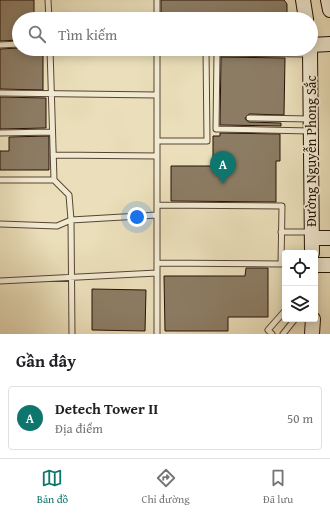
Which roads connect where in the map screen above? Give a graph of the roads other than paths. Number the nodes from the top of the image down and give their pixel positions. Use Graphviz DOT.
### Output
graph roads {
  1 [pos="48,0"];
  2 [pos="157,0"];
  3 [pos="303,0"];
  4 [pos="328,0"];
  5 [pos="330,10"];
  6 [pos="49,12"];
  7 [pos="157,12"];
  8 [pos="305,12"];
  9 [pos="12,44"];
  10 [pos="330,44"];
  11 [pos="0,45"];
  12 [pos="318,47"];
  13 [pos="50,56"];
  14 [pos="157,56"];
  15 [pos="206,56"];
  16 [pos="216,56"];
  17 [pos="311,56"];
  18 [pos="0,93"];
  19 [pos="51,94"];
  20 [pos="156,95"];
  21 [pos="249,118"];
  22 [pos="311,125"];
  23 [pos="0,132"];
  24 [pos="52,132"];
  25 [pos="157,141"];
  26 [pos="53,156"];
  27 [pos="157,156"];
  28 [pos="0,180"];
  29 [pos="54,180"];
  30 [pos="157,205"];
  31 [pos="157,215"];
  32 [pos="71,220"];
  33 [pos="0,224"];
  34 [pos="281,232"];
  35 [pos="312,235"];
  36 [pos="330,238"];
  37 [pos="312,250"];
  38 [pos="157,263"];
  39 [pos="318,265"];
  40 [pos="330,265"];
  41 [pos="157,273"];
  42 [pos="72,277"];
  43 [pos="0,281"];
  44 [pos="282,314"];
  45 [pos="291,322"];
  46 [pos="312,322"];
  47 [pos="72,334"];
  48 [pos="157,334"];
  49 [pos="272,334"];
  50 [pos="282,334"];
  51 [pos="312,334"];
  1 -- 6 [label="lane"];
  2 -- 7 [label="lane"];
  3 -- 8 [label="main road"];
  4 -- 5 [label="main road"];
  9 -- 11 [label="lane"];
  10 -- 12 [label="main road"];
  13 -- 19 [label="lane"];
  14 -- 20 [label="lane"];
  15 -- 25 [label="lane"];
  16 -- 22 [label="lane"];
  17 -- 22 [label="main road, Đường Nguyễn Phong Sắc"];
  18 -- 19 [label="lane"];
  19 -- 20 [label="lane"];
  19 -- 24 [label="lane"];
  20 -- 25 [label="lane"];
  21 -- 22 [label="lane"];
  22 -- 35 [label="main road, Đường Nguyễn Phong Sắc"];
  23 -- 24 [label="lane"];
  24 -- 26 [label="lane"];
  25 -- 27 [label="lane"];
  26 -- 27 [label="lane"];
  26 -- 29 [label="lane"];
  27 -- 30 [label="lane"];
  28 -- 29 [label="lane"];
  29 -- 32 [label="lane"];
  30 -- 31 [label="lane"];
  30 -- 34 [label="lane"];
  31 -- 32 [label="lane"];
  31 -- 38 [label="lane"];
  32 -- 33 [label="lane"];
  32 -- 42 [label="lane"];
  34 -- 35 [label="lane"];
  34 -- 38 [label="lane"];
  35 -- 36 [label="main road"];
  35 -- 37 [label="main road, Đường Nguyễn Phong Sắc"];
  38 -- 41 [label="lane"];
  39 -- 40 [label="main road"];
  41 -- 42 [label="lane"];
  41 -- 48 [label="lane"];
  42 -- 43 [label="lane"];
  42 -- 47 [label="lane"];
  44 -- 49 [label="lane"];
  45 -- 50 [label="lane"];
  46 -- 51 [label="main road"];
}
